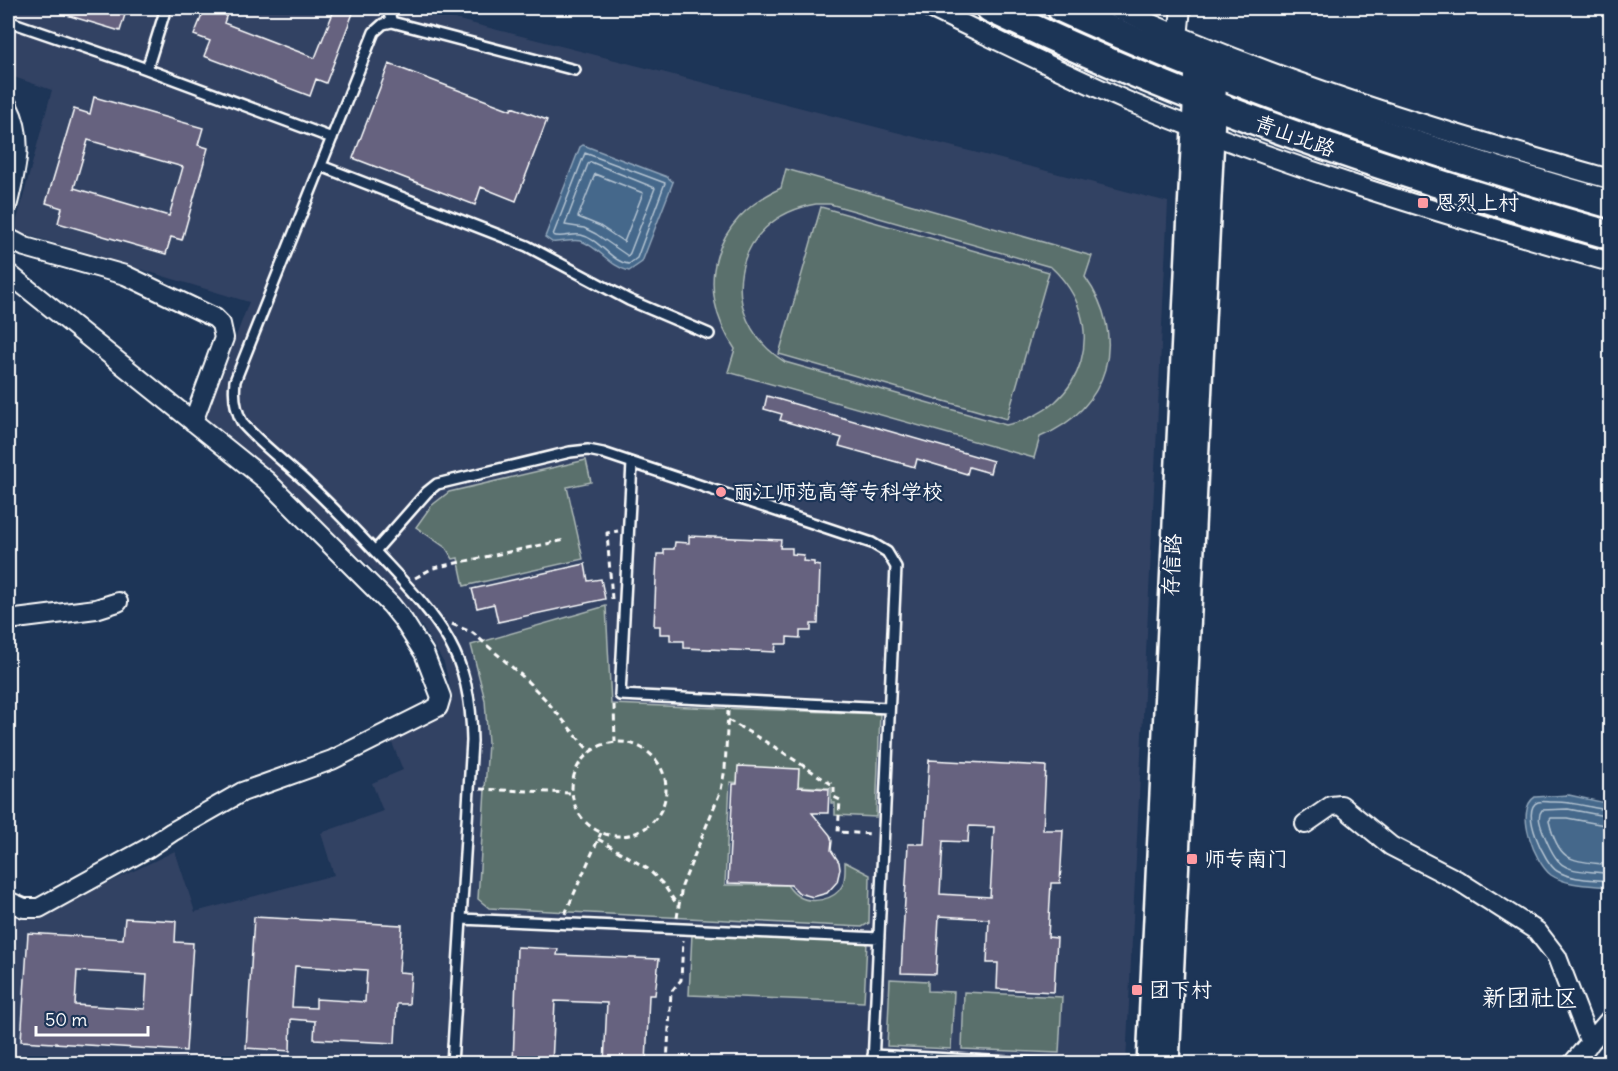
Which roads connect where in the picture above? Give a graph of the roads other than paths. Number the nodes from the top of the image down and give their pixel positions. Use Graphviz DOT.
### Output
graph roads {
  1 [pos="166,8"];
  2 [pos="387,8"];
  3 [pos="930,8"];
  4 [pos="990,8"];
  5 [pos="1061,8"];
  6 [pos="1116,8"];
  7 [pos="1181,8"];
  8 [pos="8,21"];
  9 [pos="392,22"];
  10 [pos="1191,58"];
  11 [pos="147,69"];
  12 [pos="575,70"];
  13 [pos="1204,102"];
  14 [pos="8,106"];
  15 [pos="1193,126"];
  16 [pos="1213,134"];
  17 [pos="332,138"];
  18 [pos="321,166"];
  19 [pos="1611,179"];
  20 [pos="8,203"];
  21 [pos="1611,204"];
  22 [pos="1611,236"];
  23 [pos="8,238"];
  24 [pos="1611,262"];
  25 [pos="8,273"];
  26 [pos="709,334"];
  27 [pos="193,422"];
  28 [pos="632,463"];
  29 [pos="375,551"];
  30 [pos="118,602"];
  31 [pos="8,620"];
  32 [pos="890,708"];
  33 [pos="1305,824"];
  34 [pos="8,901"];
  35 [pos="461,919"];
  36 [pos="879,938"];
  37 [pos="1611,1019"];
  38 [pos="1590,1043"];
  39 [pos="873,1059"];
  40 [pos="452,1064"];
  41 [pos="1051,1064"];
  42 [pos="1148,1064"];
  43 [pos="1168,1064"];
  44 [pos="1572,1064"];
  1 -- 11 [label="lane"];
  2 -- 9 [label="lane"];
  3 -- 15 [label="street"];
  4 -- 13 [label="main road, 青山北路"];
  5 -- 10 [label="main road, 青山北路"];
  6 -- 10 [label="street"];
  7 -- 10 [label="street"];
  8 -- 11 [label="lane"];
  9 -- 12 [label="lane"];
  9 -- 17 [label="lane"];
  10 -- 13 [label="street, 存信路"];
  10 -- 19 [label="street"];
  10 -- 21 [label="main road, 青山北路"];
  11 -- 17 [label="lane"];
  13 -- 15 [label="street, 存信路"];
  13 -- 16 [label="street, 存信路"];
  13 -- 22 [label="main road, 青山北路"];
  14 -- 20 [label="street"];
  15 -- 16 [label="street"];
  15 -- 42 [label="street, 存信路"];
  16 -- 24 [label="street"];
  16 -- 43 [label="street, 存信路"];
  17 -- 18 [label="lane"];
  18 -- 26 [label="lane"];
  18 -- 29 [label="lane"];
  23 -- 27 [label="street"];
  25 -- 27 [label="street"];
  27 -- 34 [label="street"];
  28 -- 29 [label="lane"];
  28 -- 32 [label="lane"];
  28 -- 32 [label="lane"];
  29 -- 35 [label="lane"];
  30 -- 31 [label="street"];
  32 -- 36 [label="lane"];
  33 -- 38 [label="street"];
  35 -- 36 [label="lane"];
  35 -- 40 [label="lane"];
  36 -- 39 [label="lane"];
  37 -- 38 [label="street"];
  38 -- 44 [label="street"];
  39 -- 41 [label="lane"];
}
